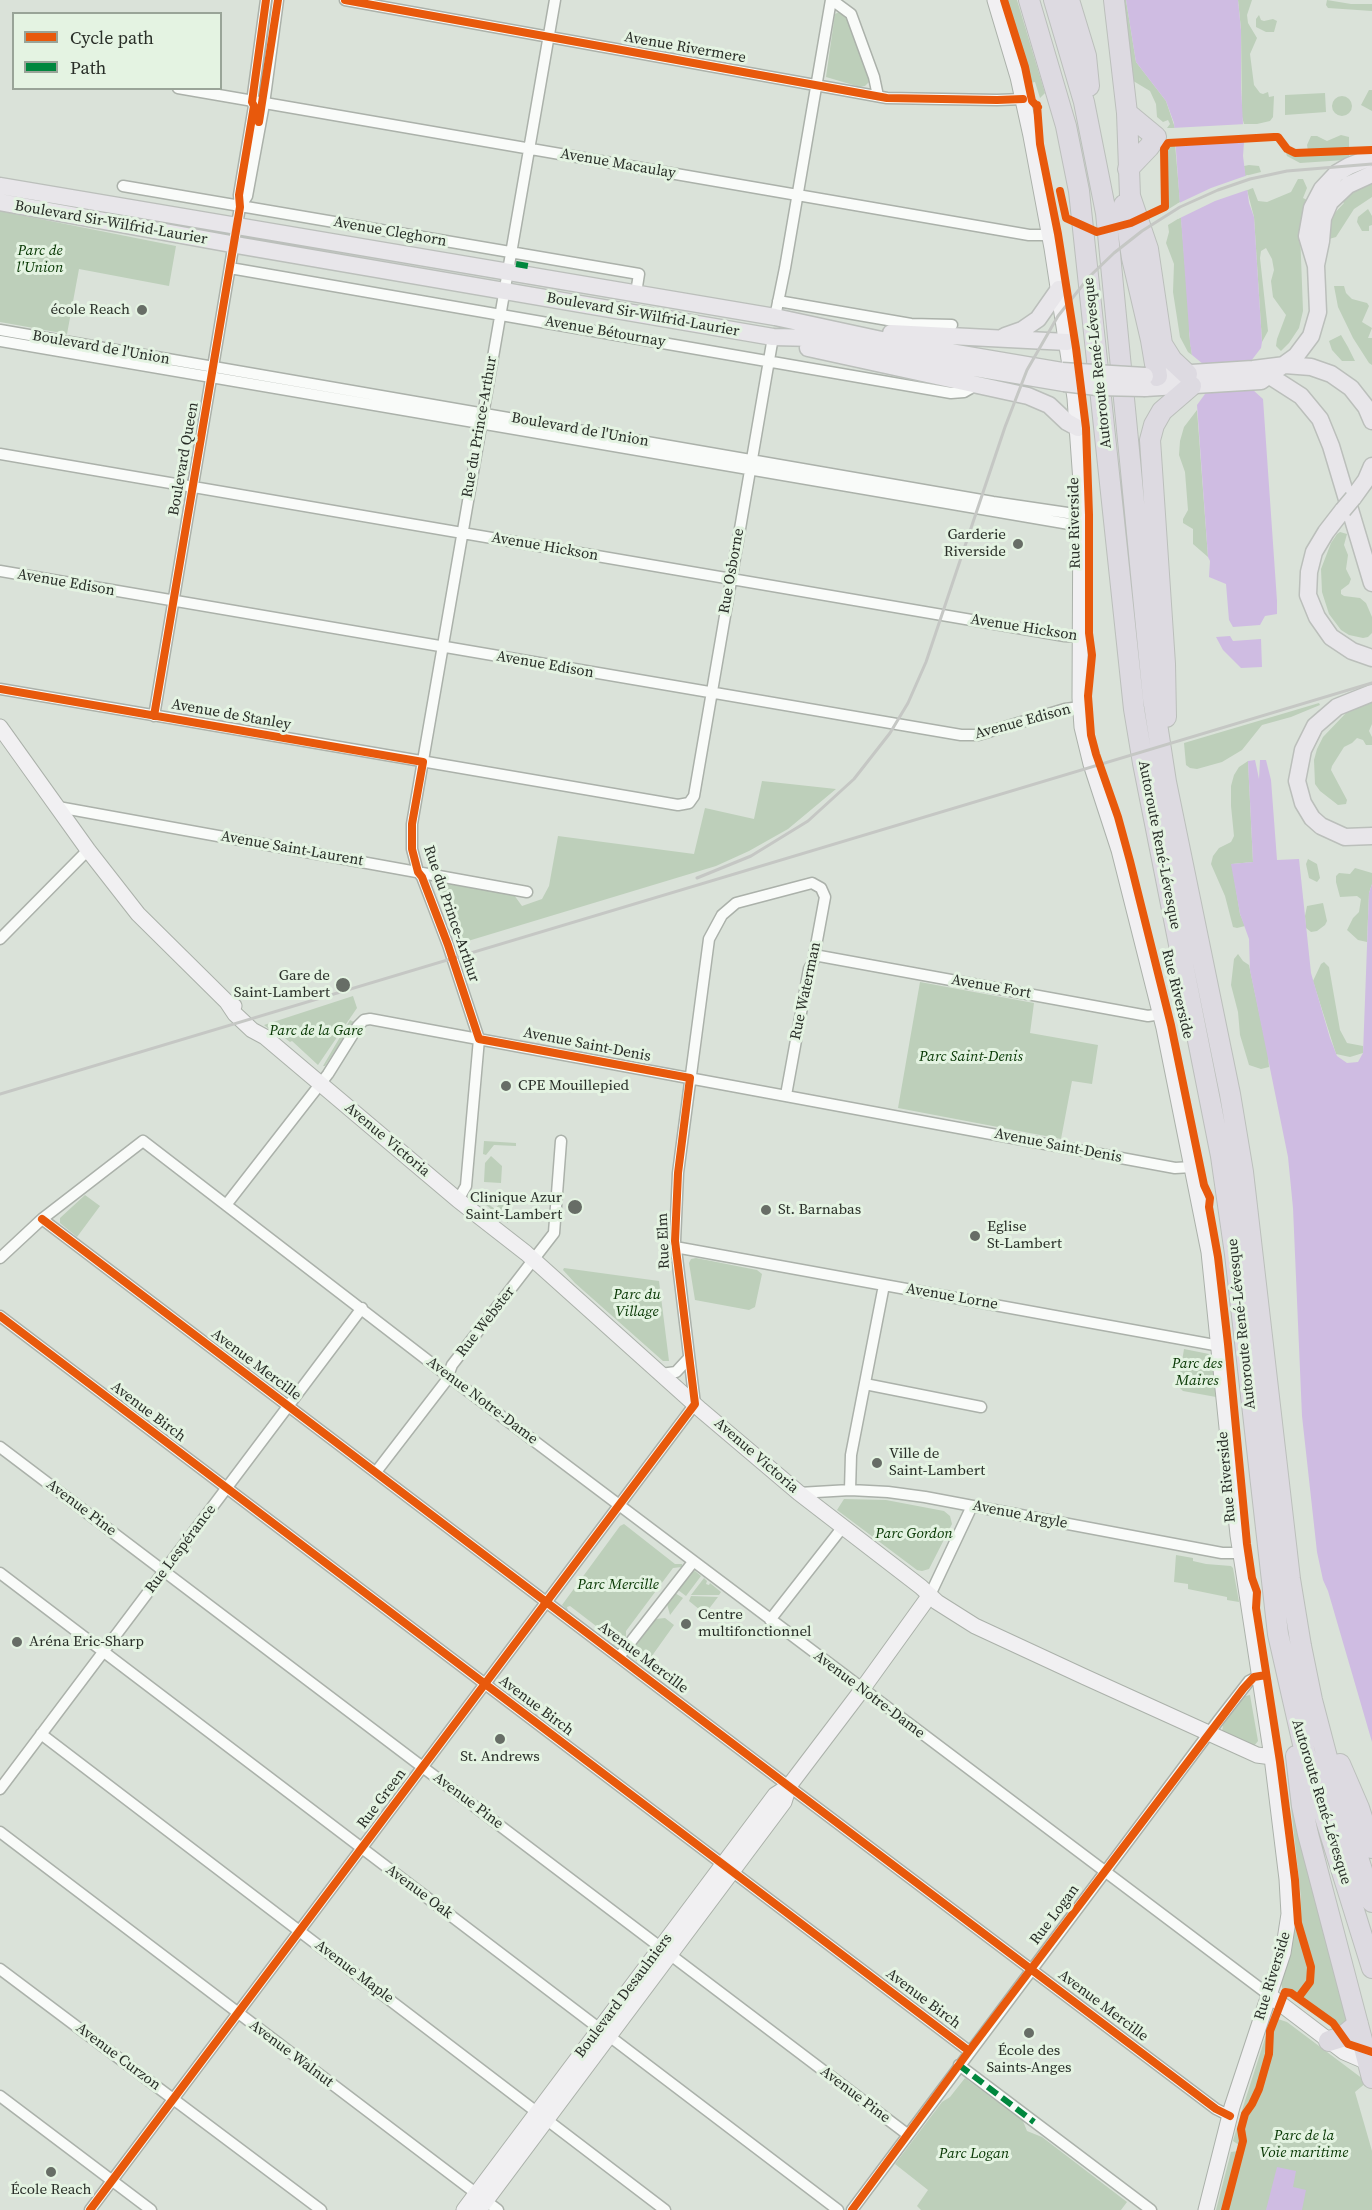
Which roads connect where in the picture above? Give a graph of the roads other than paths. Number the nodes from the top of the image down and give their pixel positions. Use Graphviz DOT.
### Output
graph roads {
  1 [pos="266,0"];
  2 [pos="278,0"];
  3 [pos="345,0"];
  4 [pos="555,0"];
  5 [pos="832,0"];
  6 [pos="995,0"];
  7 [pos="1029,0"];
  8 [pos="1054,0"];
  9 [pos="1069,0"];
  10 [pos="1101,0"];
  11 [pos="1114,0"];
  12 [pos="548,37"];
  13 [pos="816,86"];
  14 [pos="189,90"];
  15 [pos="878,96"];
  16 [pos="1023,99"];
  17 [pos="258,103"];
  18 [pos="1127,113"];
  19 [pos="1094,145"];
  20 [pos="529,148"];
  21 [pos="1370,167"];
  22 [pos="1128,169"];
  23 [pos="0,186"];
  24 [pos="123,186"];
  25 [pos="797,195"];
  26 [pos="0,202"];
  27 [pos="240,207"];
  28 [pos="237,225"];
  29 [pos="1050,235"];
  30 [pos="234,245"];
  31 [pos="510,252"];
  32 [pos="230,268"];
  33 [pos="507,271"];
  34 [pos="1059,289"];
  35 [pos="503,291"];
  36 [pos="636,293"];
  37 [pos="776,309"];
  38 [pos="500,314"];
  39 [pos="952,325"];
  40 [pos="0,330"];
  41 [pos="734,330"];
  42 [pos="854,332"];
  43 [pos="773,337"];
  44 [pos="997,339"];
  45 [pos="0,341"];
  46 [pos="1067,342"];
  47 [pos="838,354"];
  48 [pos="910,357"];
  49 [pos="768,360"];
  50 [pos="1285,365"];
  51 [pos="212,372"];
  52 [pos="1259,375"];
  53 [pos="1063,377"];
  54 [pos="1149,380"];
  55 [pos="1196,380"];
  56 [pos="978,384"];
  57 [pos="482,419"];
  58 [pos="1372,421"];
  59 [pos="1078,428"];
  60 [pos="0,454"];
  61 [pos="750,465"];
  62 [pos="1372,466"];
  63 [pos="192,488"];
  64 [pos="1081,520"];
  65 [pos="462,533"];
  66 [pos="0,571"];
  67 [pos="731,579"];
  68 [pos="1372,583"];
  69 [pos="173,601"];
  70 [pos="1081,638"];
  71 [pos="442,647"];
  72 [pos="1372,658"];
  73 [pos="0,689"];
  74 [pos="711,694"];
  75 [pos="1369,694"];
  76 [pos="1080,707"];
  77 [pos="154,716"];
  78 [pos="0,727"];
  79 [pos="423,762"];
  80 [pos="1166,782"];
  81 [pos="689,803"];
  82 [pos="58,807"];
  83 [pos="1372,836"];
  84 [pos="88,850"];
  85 [pos="418,872"];
  86 [pos="821,888"];
  87 [pos="526,892"];
  88 [pos="1,936"];
  89 [pos="814,955"];
  90 [pos="1161,1014"];
  91 [pos="479,1039"];
  92 [pos="690,1078"];
  93 [pos="320,1084"];
  94 [pos="786,1095"];
  95 [pos="561,1141"];
  96 [pos="1192,1167"];
  97 [pos="458,1200"];
  98 [pos="226,1205"];
  99 [pos="42,1219"];
  100 [pos="675,1246"];
  101 [pos="0,1258"];
  102 [pos="534,1260"];
  103 [pos="884,1285"];
  104 [pos="362,1308"];
  105 [pos="0,1316"];
  106 [pos="1220,1346"];
  107 [pos="688,1359"];
  108 [pos="661,1374"];
  109 [pos="448,1376"];
  110 [pos="865,1384"];
  111 [pos="695,1404"];
  112 [pos="288,1406"];
  113 [pos="981,1407"];
  114 [pos="0,1447"];
  115 [pos="376,1472"];
  116 [pos="226,1488"];
  117 [pos="850,1491"];
  118 [pos="799,1493"];
  119 [pos="619,1505"];
  120 [pos="972,1506"];
  121 [pos="842,1528"];
  122 [pos="1240,1553"];
  123 [pos="693,1562"];
  124 [pos="164,1571"];
  125 [pos="0,1573"];
  126 [pos="930,1595"];
  127 [pos="546,1602"];
  128 [pos="770,1620"];
  129 [pos="103,1652"];
  130 [pos="619,1657"];
  131 [pos="1259,1676"];
  132 [pos="1288,1682"];
  133 [pos="485,1684"];
  134 [pos="862,1690"];
  135 [pos="1312,1700"];
  136 [pos="1210,1733"];
  137 [pos="41,1734"];
  138 [pos="1272,1756"];
  139 [pos="422,1767"];
  140 [pos="789,1786"];
  141 [pos="0,1789"];
  142 [pos="0,1832"];
  143 [pos="1372,1848"];
  144 [pos="361,1849"];
  145 [pos="727,1868"];
  146 [pos="1105,1872"];
  147 [pos="1372,1902"];
  148 [pos="299,1930"];
  149 [pos="665,1951"];
  150 [pos="1372,1968"];
  151 [pos="0,1969"];
  152 [pos="1032,1969"];
  153 [pos="1269,1995"];
  154 [pos="238,2013"];
  155 [pos="1358,2024"];
  156 [pos="604,2033"];
  157 [pos="1329,2042"];
  158 [pos="969,2051"];
  159 [pos="959,2065"];
  160 [pos="1371,2068"];
  161 [pos="0,2096"];
  162 [pos="173,2098"];
  163 [pos="542,2115"];
  164 [pos="1230,2116"];
  165 [pos="907,2134"];
  166 [pos="112,2181"];
  167 [pos="485,2204"];
  168 [pos="90,2210"];
  169 [pos="151,2210"];
  170 [pos="321,2210"];
  171 [pos="464,2210"];
  172 [pos="665,2210"];
  173 [pos="838,2210"];
  174 [pos="852,2210"];
  175 [pos="1150,2210"];
  176 [pos="1206,2210"];
  1 -- 17 [label="street, Boulevard Queen"];
  2 -- 17 [label="street, Boulevard Queen"];
  3 -- 12 [label="street, Avenue Rivermere"];
  4 -- 12 [label="street, Rue du Prince-Arthur"];
  5 -- 13 [label="street"];
  5 -- 15 [label="street"];
  6 -- 16 [label="street, Rue Riverside"];
  7 -- 132 [label="highway, Autoroute René-Lévesque"];
  8 -- 19 [label="highway, Autoroute René-Lévesque"];
  9 -- 19 [label="highway"];
  10 -- 54 [label="highway"];
  11 -- 18 [label="highway"];
  12 -- 13 [label="street, Avenue Rivermere"];
  12 -- 20 [label="street, Rue du Prince-Arthur"];
  13 -- 15 [label="street, Avenue Rivermere"];
  13 -- 25 [label="street"];
  14 -- 17 [label="street, Avenue Macaulay"];
  15 -- 16 [label="street, Avenue Rivermere"];
  16 -- 29 [label="street, Rue Riverside"];
  17 -- 20 [label="street, Avenue Macaulay"];
  17 -- 27 [label="street, Boulevard Queen"];
  18 -- 22 [label="highway"];
  18 -- 22 [label="highway"];
  19 -- 80 [label="highway, Autoroute René-Lévesque"];
  20 -- 25 [label="street, Avenue Macaulay"];
  20 -- 31 [label="street, Rue du Prince-Arthur"];
  21 -- 50 [label="main road"];
  22 -- 55 [label="highway"];
  23 -- 28 [label="main road, Boulevard Sir-Wilfrid-Laurier"];
  24 -- 27 [label="street, Avenue Cleghorn"];
  25 -- 29 [label="street, Avenue Macaulay"];
  25 -- 37 [label="street"];
  26 -- 30 [label="main road, Boulevard Sir-Wilfrid-Laurier"];
  27 -- 28 [label="street, Boulevard Queen"];
  27 -- 31 [label="street, Avenue Cleghorn"];
  28 -- 30 [label="street, Boulevard Queen"];
  28 -- 33 [label="main road, Boulevard Sir-Wilfrid-Laurier"];
  29 -- 34 [label="street, Rue Riverside"];
  30 -- 32 [label="street, Boulevard Queen"];
  30 -- 35 [label="main road, Boulevard Sir-Wilfrid-Laurier"];
  31 -- 33 [label="street, Rue du Prince-Arthur"];
  31 -- 36 [label="street, Avenue Cleghorn"];
  32 -- 38 [label="street, Avenue Bétournay"];
  32 -- 51 [label="street, Boulevard Queen"];
  33 -- 35 [label="street, Rue du Prince-Arthur"];
  33 -- 36 [label="main road, Boulevard Sir-Wilfrid-Laurier"];
  34 -- 44 [label="main road"];
  34 -- 46 [label="street, Rue Riverside"];
  35 -- 38 [label="street, Rue du Prince-Arthur"];
  35 -- 41 [label="main road, Boulevard Sir-Wilfrid-Laurier"];
  36 -- 37 [label="main road, Boulevard Sir-Wilfrid-Laurier"];
  37 -- 39 [label="street"];
  37 -- 41 [label="main road"];
  37 -- 42 [label="main road, Boulevard Sir-Wilfrid-Laurier"];
  38 -- 49 [label="street, Avenue Bétournay"];
  38 -- 57 [label="street, Rue du Prince-Arthur"];
  40 -- 51 [label="street, Boulevard de l'Union"];
  41 -- 43 [label="main road, Boulevard Sir-Wilfrid-Laurier"];
  42 -- 44 [label="main road"];
  42 -- 53 [label="main road, Boulevard Sir-Wilfrid-Laurier"];
  43 -- 47 [label="main road"];
  43 -- 48 [label="main road, Boulevard Sir-Wilfrid-Laurier"];
  43 -- 49 [label="street, Rue Osborne"];
  44 -- 46 [label="main road"];
  45 -- 51 [label="street, Boulevard de l'Union"];
  46 -- 59 [label="street, Rue Riverside"];
  47 -- 48 [label="main road"];
  47 -- 56 [label="main road"];
  48 -- 53 [label="main road, Boulevard Sir-Wilfrid-Laurier"];
  49 -- 56 [label="street, Avenue Bétournay"];
  49 -- 61 [label="street, Rue Osborne"];
  50 -- 52 [label="main road, Boulevard Sir-Wilfrid-Laurier"];
  50 -- 58 [label="main road, Boulevard Sir-Wilfrid-Laurier"];
  51 -- 57 [label="street, Boulevard de l'Union"];
  51 -- 63 [label="street, Boulevard Queen"];
  52 -- 55 [label="main road, Boulevard Sir-Wilfrid-Laurier"];
  52 -- 68 [label="main road"];
  53 -- 54 [label="main road, Boulevard Sir-Wilfrid-Laurier, bridge"];
  54 -- 55 [label="main road, Boulevard Sir-Wilfrid-Laurier"];
  55 -- 80 [label="highway"];
  56 -- 59 [label="main road"];
  57 -- 61 [label="street, Boulevard de l'Union"];
  57 -- 65 [label="street, Rue du Prince-Arthur"];
  59 -- 64 [label="street, Rue Riverside"];
  60 -- 63 [label="street, Avenue Hickson"];
  61 -- 64 [label="street, Boulevard de l'Union"];
  61 -- 67 [label="street, Rue Osborne"];
  62 -- 72 [label="main road"];
  63 -- 65 [label="street, Avenue Hickson"];
  63 -- 69 [label="street, Boulevard Queen"];
  64 -- 70 [label="street, Rue Riverside"];
  65 -- 67 [label="street, Avenue Hickson"];
  65 -- 71 [label="street, Rue du Prince-Arthur"];
  66 -- 69 [label="street, Avenue Edison"];
  67 -- 70 [label="street, Avenue Hickson"];
  67 -- 74 [label="street, Rue Osborne"];
  69 -- 71 [label="street, Avenue Edison"];
  69 -- 77 [label="street, Boulevard Queen"];
  70 -- 76 [label="street, Rue Riverside"];
  71 -- 74 [label="street, Avenue Edison"];
  71 -- 79 [label="street, Rue du Prince-Arthur"];
  73 -- 77 [label="street, Avenue de Stanley"];
  74 -- 76 [label="street, Avenue Edison"];
  74 -- 81 [label="street, Rue Osborne"];
  75 -- 83 [label="main road"];
  76 -- 90 [label="street, Rue Riverside"];
  77 -- 79 [label="street, Avenue de Stanley"];
  78 -- 82 [label="street, Avenue Victoria"];
  79 -- 81 [label="street, Avenue de Stanley"];
  79 -- 85 [label="street, Rue du Prince-Arthur"];
  80 -- 135 [label="highway, Autoroute René-Lévesque"];
  82 -- 84 [label="street, Avenue Victoria"];
  82 -- 85 [label="street, Avenue Saint-Laurent"];
  84 -- 88 [label="street"];
  84 -- 93 [label="street, Avenue Victoria"];
  85 -- 87 [label="street, Avenue Saint-Laurent"];
  85 -- 91 [label="street, Rue du Prince-Arthur"];
  86 -- 89 [label="street, Rue Waterman"];
  86 -- 92 [label="street, Rue Elm"];
  89 -- 90 [label="street, Avenue Fort"];
  89 -- 94 [label="street, Rue Waterman"];
  90 -- 96 [label="street, Rue Riverside"];
  91 -- 92 [label="street, Avenue Saint-Denis"];
  91 -- 93 [label="street, Avenue Saint-Denis"];
  91 -- 97 [label="street, Rue du Prince-Arthur"];
  92 -- 94 [label="street, Avenue Saint-Denis"];
  92 -- 100 [label="street, Rue Elm"];
  93 -- 97 [label="street, Avenue Victoria"];
  93 -- 98 [label="street"];
  94 -- 96 [label="street, Avenue Saint-Denis"];
  95 -- 102 [label="street, Rue Webster"];
  96 -- 106 [label="street, Rue Riverside"];
  97 -- 102 [label="street, Avenue Victoria"];
  98 -- 99 [label="street, Avenue Notre-Dame"];
  98 -- 104 [label="street, Avenue Notre-Dame"];
  99 -- 101 [label="street"];
  99 -- 112 [label="street, Avenue Mercille"];
  100 -- 103 [label="street, Avenue Lorne"];
  100 -- 107 [label="street, Rue Elm"];
  102 -- 108 [label="street, Avenue Victoria"];
  102 -- 109 [label="street, Rue Webster"];
  103 -- 106 [label="street, Avenue Lorne"];
  103 -- 110 [label="street"];
  104 -- 109 [label="street, Avenue Notre-Dame"];
  104 -- 112 [label="street, Rue Lespérance"];
  105 -- 116 [label="street, Avenue Birch"];
  106 -- 122 [label="street, Rue Riverside"];
  107 -- 108 [label="street"];
  107 -- 111 [label="street, Rue Elm"];
  108 -- 111 [label="street, Avenue Victoria"];
  109 -- 115 [label="street, Rue Webster"];
  109 -- 119 [label="street, Avenue Notre-Dame"];
  110 -- 113 [label="street"];
  110 -- 117 [label="street"];
  111 -- 118 [label="street, Avenue Victoria"];
  111 -- 119 [label="street, Rue Green"];
  112 -- 115 [label="street, Avenue Mercille"];
  112 -- 116 [label="street, Rue Lespérance"];
  114 -- 124 [label="street, Avenue Pine"];
  115 -- 127 [label="street, Avenue Mercille"];
  116 -- 124 [label="street, Rue Lespérance"];
  116 -- 133 [label="street, Avenue Birch"];
  117 -- 118 [label="street, Avenue Argyle"];
  117 -- 120 [label="street, Avenue Argyle"];
  118 -- 121 [label="street, Avenue Victoria"];
  119 -- 123 [label="street, Avenue Notre-Dame"];
  119 -- 127 [label="street, Rue Green"];
  120 -- 122 [label="street, Avenue Argyle"];
  120 -- 126 [label="street, Boulevard Desaulniers"];
  121 -- 126 [label="street, Avenue Victoria"];
  121 -- 128 [label="street"];
  122 -- 131 [label="street, Rue Riverside"];
  123 -- 128 [label="street, Avenue Notre-Dame"];
  123 -- 130 [label="street"];
  124 -- 129 [label="street, Rue Lespérance"];
  124 -- 139 [label="street, Avenue Pine"];
  125 -- 129 [label="street, Avenue Oak"];
  126 -- 134 [label="street, Boulevard Desaulniers"];
  126 -- 136 [label="street, Avenue Victoria"];
  127 -- 130 [label="street, Avenue Mercille"];
  127 -- 133 [label="street, Rue Green"];
  128 -- 134 [label="street, Avenue Notre-Dame"];
  129 -- 137 [label="street, Rue Lespérance"];
  129 -- 144 [label="street, Avenue Oak"];
  130 -- 140 [label="street, Avenue Mercille"];
  131 -- 136 [label="street, Rue Logan"];
  131 -- 138 [label="street, Rue Riverside"];
  132 -- 150 [label="highway, Autoroute René-Lévesque"];
  132 -- 155 [label="highway"];
  133 -- 139 [label="street, Rue Green"];
  133 -- 145 [label="street, Avenue Birch"];
  134 -- 140 [label="street, Boulevard Desaulniers"];
  134 -- 146 [label="street, Avenue Notre-Dame"];
  135 -- 143 [label="highway"];
  135 -- 147 [label="highway, Autoroute René-Lévesque"];
  136 -- 138 [label="street, Avenue Victoria"];
  136 -- 146 [label="street, Rue Logan"];
  137 -- 141 [label="street, Rue Lespérance"];
  137 -- 148 [label="street, Avenue Maple"];
  138 -- 153 [label="street, Rue Riverside"];
  139 -- 144 [label="street, Rue Green"];
  139 -- 149 [label="street, Avenue Pine"];
  140 -- 145 [label="street, Boulevard Desaulniers"];
  140 -- 152 [label="street, Avenue Mercille"];
  142 -- 154 [label="street, Avenue Walnut"];
  144 -- 148 [label="street, Rue Green"];
  144 -- 156 [label="street, Avenue Oak"];
  145 -- 149 [label="street, Boulevard Desaulniers"];
  145 -- 158 [label="street, Avenue Birch"];
  146 -- 152 [label="street, Rue Logan"];
  146 -- 153 [label="street, Avenue Notre-Dame"];
  148 -- 154 [label="street, Rue Green"];
  148 -- 163 [label="street, Avenue Maple"];
  149 -- 156 [label="street, Boulevard Desaulniers"];
  149 -- 165 [label="street, Avenue Pine"];
  151 -- 162 [label="street, Avenue Curzon"];
  152 -- 158 [label="street, Rue Logan"];
  152 -- 164 [label="street, Avenue Mercille"];
  153 -- 157 [label="street, Avenue Notre-Dame"];
  153 -- 164 [label="street, Rue Riverside"];
  154 -- 162 [label="street, Rue Green"];
  154 -- 167 [label="street, Avenue Walnut"];
  155 -- 157 [label="highway"];
  155 -- 160 [label="highway"];
  156 -- 163 [label="street, Boulevard Desaulniers"];
  156 -- 173 [label="street, Avenue Oak"];
  157 -- 160 [label="street, Avenue Notre-Dame"];
  158 -- 159 [label="street, Rue Logan"];
  159 -- 165 [label="street, Rue Logan"];
  159 -- 175 [label="street"];
  161 -- 166 [label="street"];
  162 -- 166 [label="street, Rue Green"];
  162 -- 170 [label="street, Avenue Curzon"];
  163 -- 167 [label="street, Boulevard Desaulniers"];
  163 -- 172 [label="street, Avenue Maple"];
  164 -- 176 [label="street, Rue Riverside"];
  165 -- 174 [label="street, Rue Logan"];
  166 -- 168 [label="street, Rue Green"];
  166 -- 169 [label="street"];
  167 -- 171 [label="street, Boulevard Desaulniers"];
}
